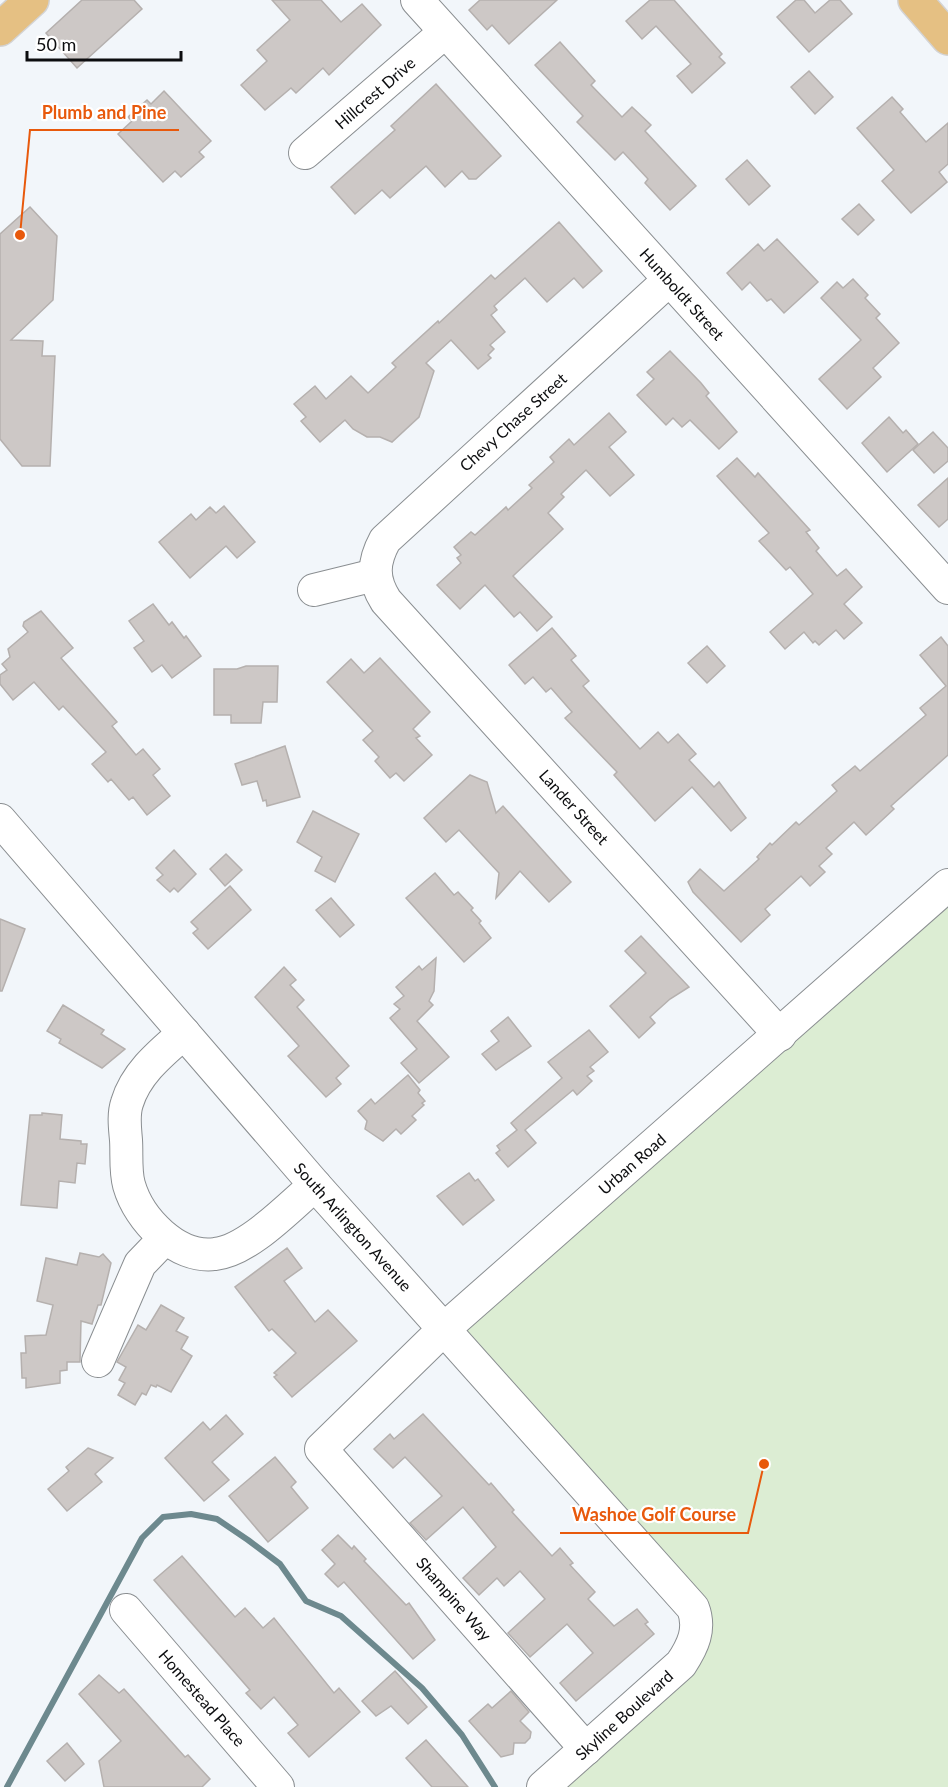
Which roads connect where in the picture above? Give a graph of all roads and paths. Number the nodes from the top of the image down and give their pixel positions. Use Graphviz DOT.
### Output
graph roads {
  1 [pos="32,0"];
  2 [pos="915,0"];
  3 [pos="421,1"];
  4 [pos="2,24"];
  5 [pos="445,32"];
  6 [pos="948,38"];
  7 [pos="305,153"];
  8 [pos="669,280"];
  9 [pos="375,576"];
  10 [pos="948,588"];
  11 [pos="314,590"];
  12 [pos="0,820"];
  13 [pos="948,885"];
  14 [pos="184,1033"];
  15 [pos="780,1035"];
  16 [pos="315,1185"];
  17 [pos="165,1238"];
  18 [pos="444,1329"];
  19 [pos="98,1361"];
  20 [pos="321,1449"];
  21 [pos="126,1610"];
  22 [pos="696,1635"];
  23 [pos="586,1749"];
  24 [pos="278,1787"];
  25 [pos="543,1787"];
  1 -- 4 [label="main road"];
  2 -- 6 [label="main road"];
  3 -- 5 [label="street, Humboldt Street"];
  5 -- 7 [label="street, Hillcrest Drive"];
  5 -- 8 [label="street, Humboldt Street"];
  8 -- 9 [label="street, Chevy Chase Street"];
  8 -- 10 [label="street, Humboldt Street"];
  9 -- 11 [label="street"];
  9 -- 15 [label="street, Lander Street"];
  12 -- 14 [label="street, South Arlington Avenue"];
  13 -- 15 [label="street, Urban Road"];
  14 -- 16 [label="street, South Arlington Avenue"];
  14 -- 17 [label="street"];
  15 -- 18 [label="street, Urban Road"];
  16 -- 17 [label="street"];
  16 -- 18 [label="street, South Arlington Avenue"];
  17 -- 19 [label="street"];
  18 -- 20 [label="street, Urban Road"];
  18 -- 22 [label="street, South Arlington Avenue"];
  20 -- 23 [label="street, Shampine Way"];
  21 -- 24 [label="street, Homestead Place"];
  22 -- 23 [label="street, Skyline Boulevard"];
  23 -- 25 [label="street, Skyline Boulevard"];
}
